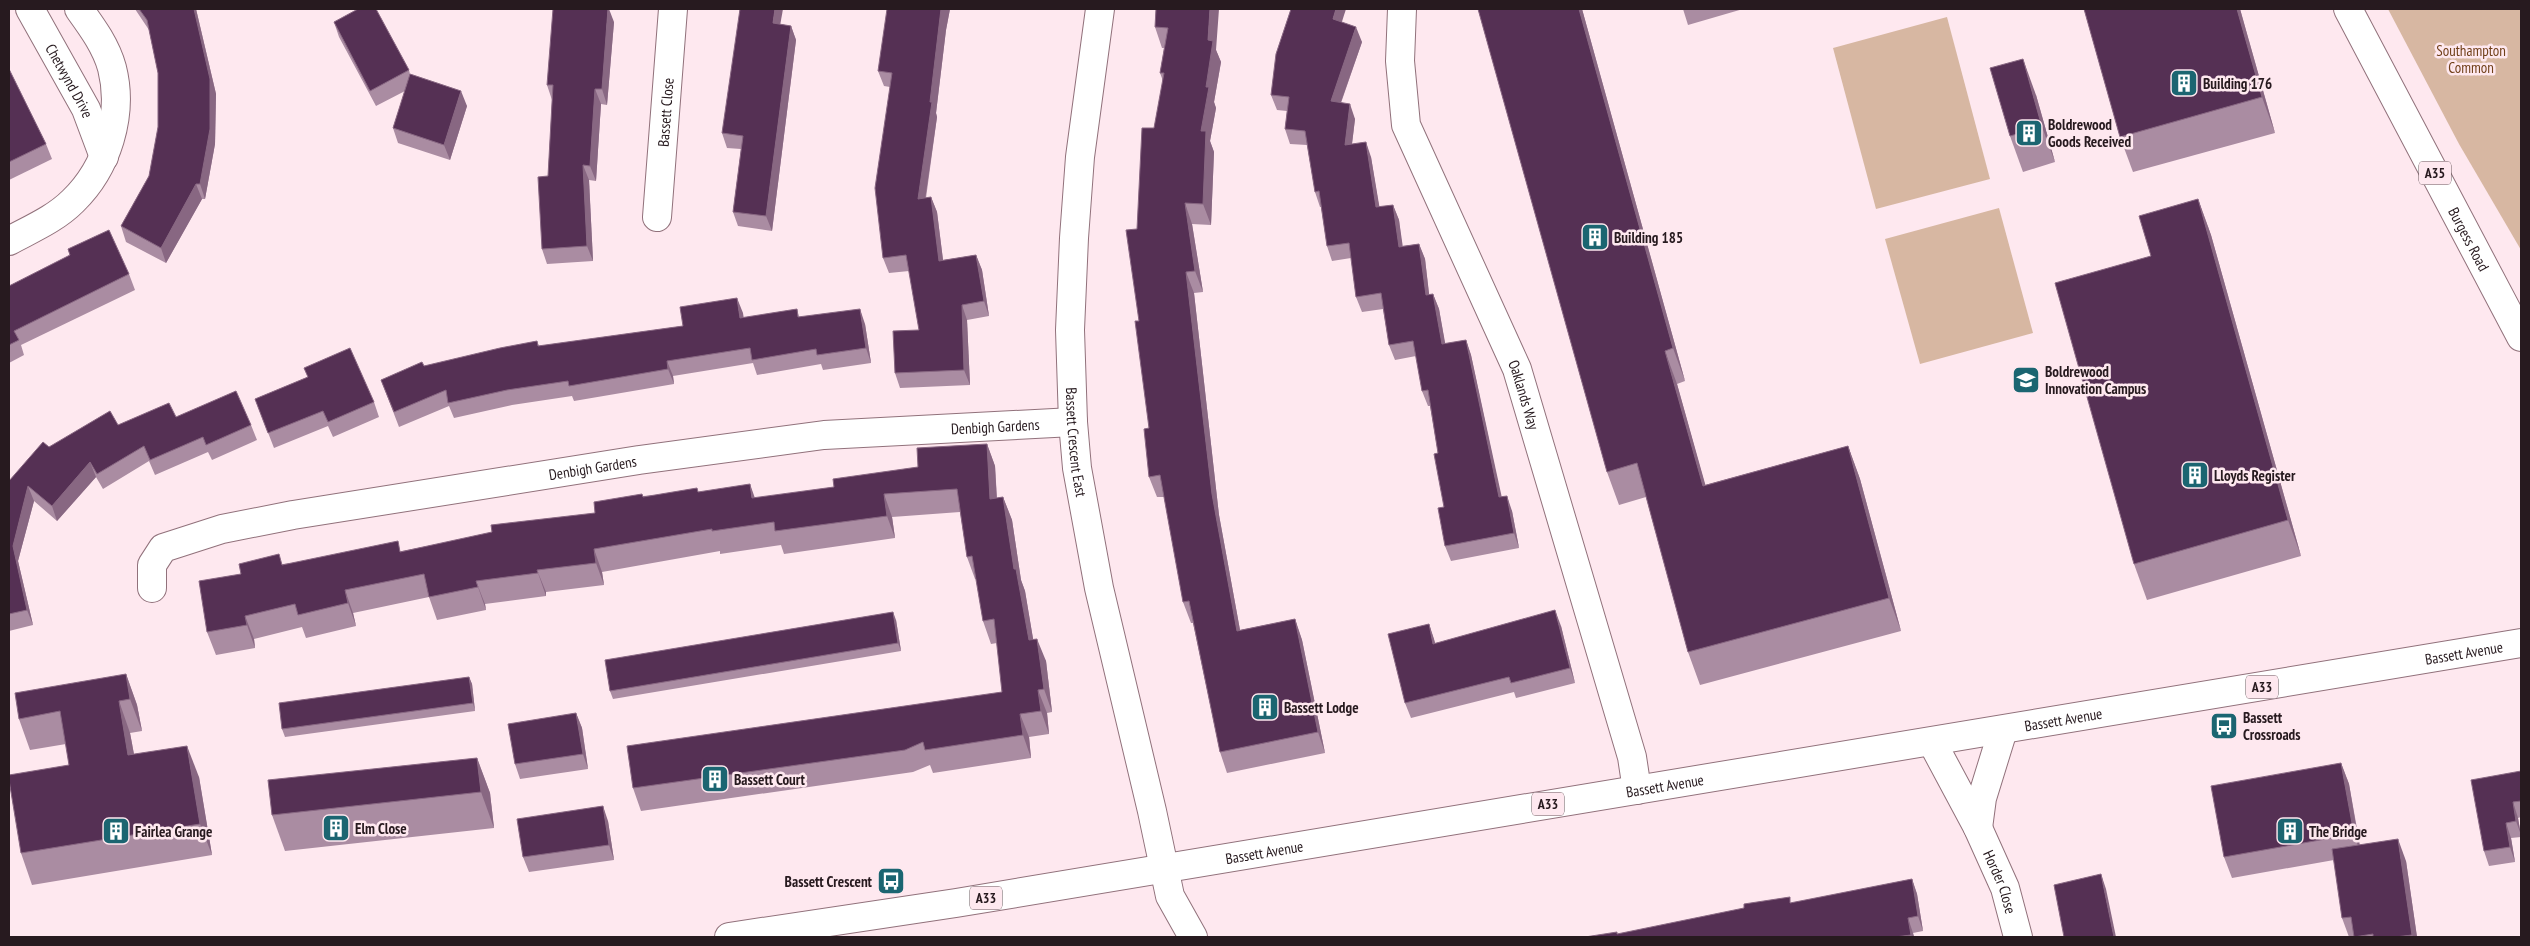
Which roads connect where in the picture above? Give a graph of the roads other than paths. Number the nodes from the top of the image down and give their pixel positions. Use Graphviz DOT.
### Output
graph roads {
  1 [pos="30,9"];
  2 [pos="79,9"];
  3 [pos="673,9"];
  4 [pos="1100,9"];
  5 [pos="1402,9"];
  6 [pos="2348,9"];
  7 [pos="104,157"];
  8 [pos="657,217"];
  9 [pos="9,241"];
  10 [pos="2521,337"];
  11 [pos="1073,422"];
  12 [pos="152,588"];
  13 [pos="2521,643"];
  14 [pos="2003,730"];
  15 [pos="1932,742"];
  16 [pos="1637,790"];
  17 [pos="1978,828"];
  18 [pos="1164,868"];
  19 [pos="808,932"];
  20 [pos="729,937"];
  21 [pos="1193,937"];
  22 [pos="2018,937"];
  1 -- 7 [label="street, Chetwynd Drive"];
  2 -- 7 [label="street, Chetwynd Drive"];
  3 -- 8 [label="street, Bassett Close"];
  4 -- 11 [label="street, Bassett Crescent East"];
  5 -- 16 [label="street, Oaklands Way"];
  6 -- 10 [label="street, Burgess Road / A35"];
  7 -- 9 [label="street, Chetwynd Drive"];
  11 -- 12 [label="street, Denbigh Gardens"];
  11 -- 18 [label="street, Bassett Crescent East"];
  13 -- 14 [label="street, Bassett Avenue / A33"];
  14 -- 15 [label="street, Bassett Avenue / A33"];
  14 -- 17 [label="street"];
  15 -- 16 [label="street, Bassett Avenue / A33"];
  15 -- 17 [label="street, Horder Close"];
  16 -- 18 [label="street, Bassett Avenue / A33"];
  17 -- 22 [label="street, Horder Close"];
  18 -- 19 [label="street, Bassett Avenue / A33"];
  18 -- 21 [label="street, Bassett Crescent East"];
  19 -- 20 [label="street, Bassett Avenue / A33"];
}
